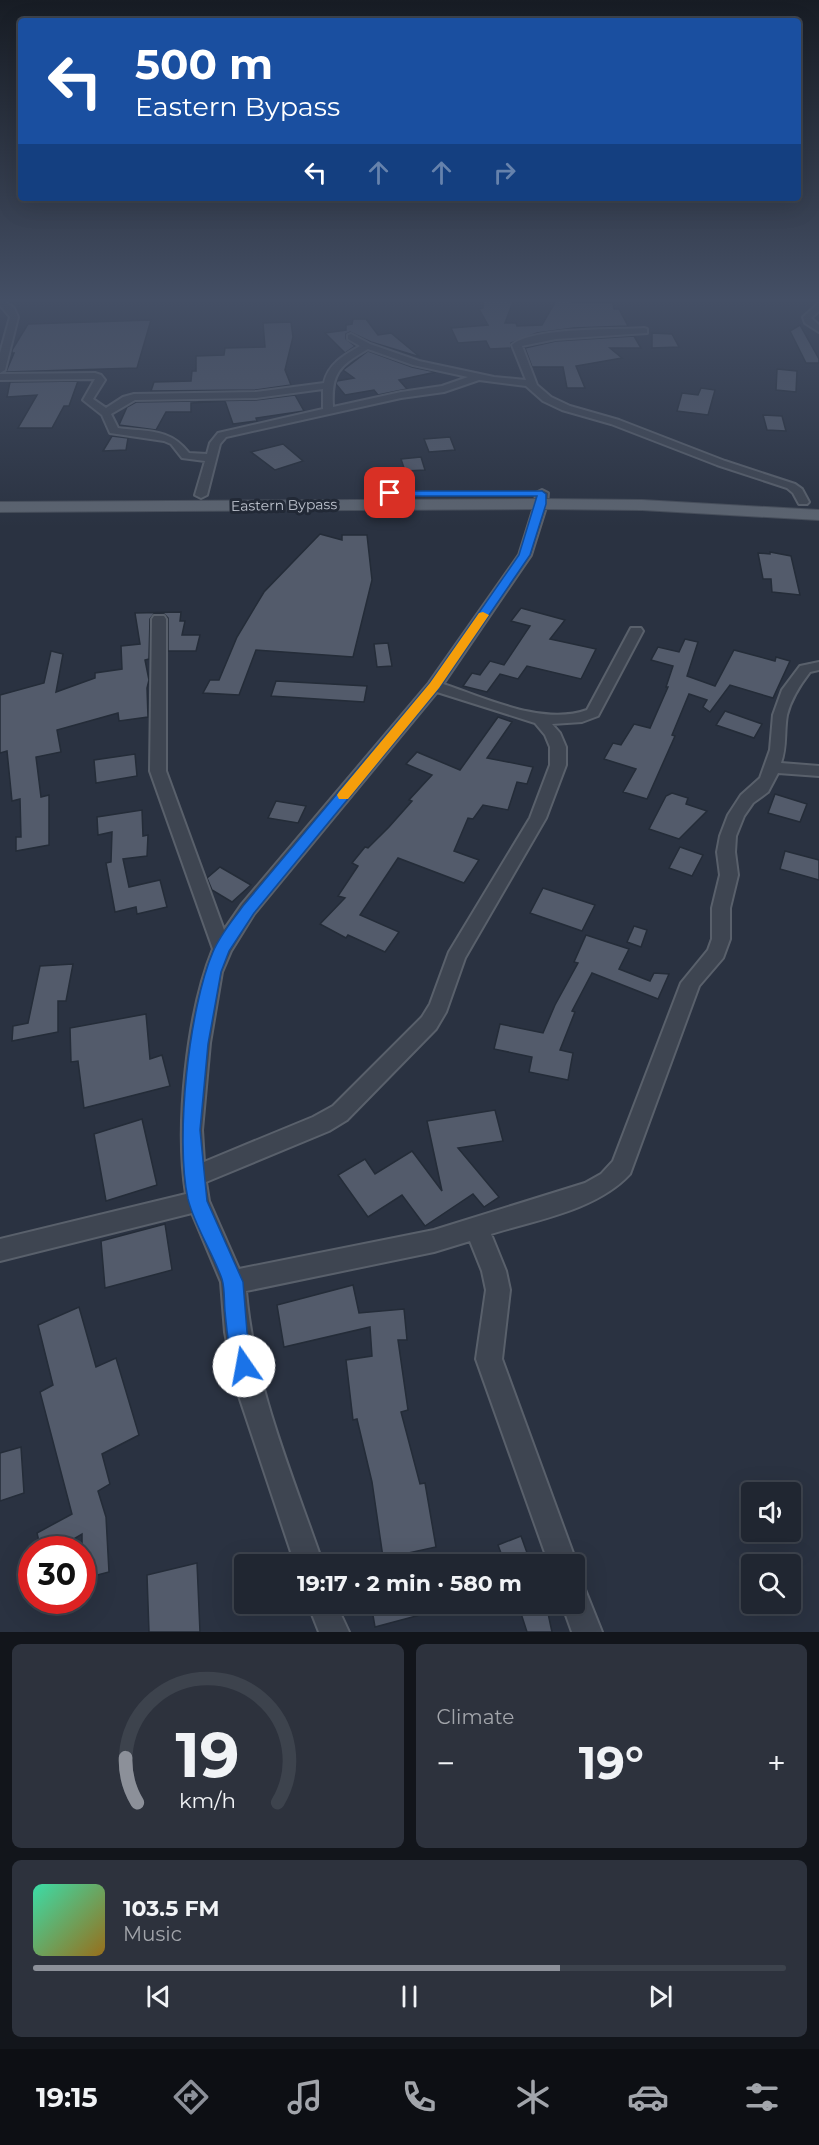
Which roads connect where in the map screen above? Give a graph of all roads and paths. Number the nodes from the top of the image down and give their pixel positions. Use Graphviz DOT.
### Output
graph roads {
  1 [pos="77,375"];
  2 [pos="92,375"];
  3 [pos="330,375"];
  4 [pos="470,375"];
  5 [pos="529,375"];
  6 [pos="0,376"];
  7 [pos="478,377"];
  8 [pos="532,384"];
  9 [pos="326,386"];
  10 [pos="328,412"];
  11 [pos="106,413"];
  12 [pos="211,458"];
  13 [pos="201,495"];
  14 [pos="0,496"];
  15 [pos="541,499"];
  16 [pos="811,503"];
  17 [pos="0,507"];
  18 [pos="819,515"];
  19 [pos="159,619"];
  20 [pos="636,631"];
  21 [pos="819,666"];
  22 [pos="434,686"];
  23 [pos="540,720"];
  24 [pos="772,768"];
  25 [pos="819,771"];
  26 [pos="222,949"];
  27 [pos="194,1177"];
  28 [pos="198,1201"];
  29 [pos="476,1227"];
  30 [pos="0,1250"];
  31 [pos="233,1282"];
  32 [pos="306,1554"];
  33 [pos="559,1554"];
  34 [pos="326,1614"];
  35 [pos="580,1614"];
  36 [pos="334,1632"];
  37 [pos="587,1632"];
  1 -- 6 [label="street"];
  2 -- 11 [label="street"];
  3 -- 9 [label="street"];
  4 -- 7 [label="street"];
  5 -- 8 [label="street"];
  7 -- 8 [label="street"];
  7 -- 10 [label="street"];
  8 -- 16 [label="street"];
  9 -- 10 [label="street"];
  9 -- 11 [label="street"];
  10 -- 12 [label="street"];
  11 -- 12 [label="street"];
  12 -- 13 [label="street"];
  13 -- 14 [label="main road, Eastern Bypass"];
  13 -- 15 [label="main road, Eastern Bypass"];
  15 -- 16 [label="main road, Eastern Bypass"];
  15 -- 17 [label="main road, Eastern Bypass"];
  15 -- 18 [label="main road, Eastern Bypass"];
  15 -- 22 [label="street"];
  19 -- 26 [label="street"];
  20 -- 23 [label="street"];
  21 -- 24 [label="street"];
  22 -- 23 [label="street"];
  22 -- 26 [label="street"];
  23 -- 27 [label="street"];
  24 -- 25 [label="street"];
  24 -- 29 [label="street"];
  26 -- 27 [label="street"];
  27 -- 28 [label="street"];
  28 -- 30 [label="street"];
  28 -- 31 [label="street"];
  29 -- 31 [label="street"];
  29 -- 33 [label="street"];
  31 -- 32 [label="street"];
  34 -- 36 [label="street"];
  35 -- 37 [label="street"];
}
